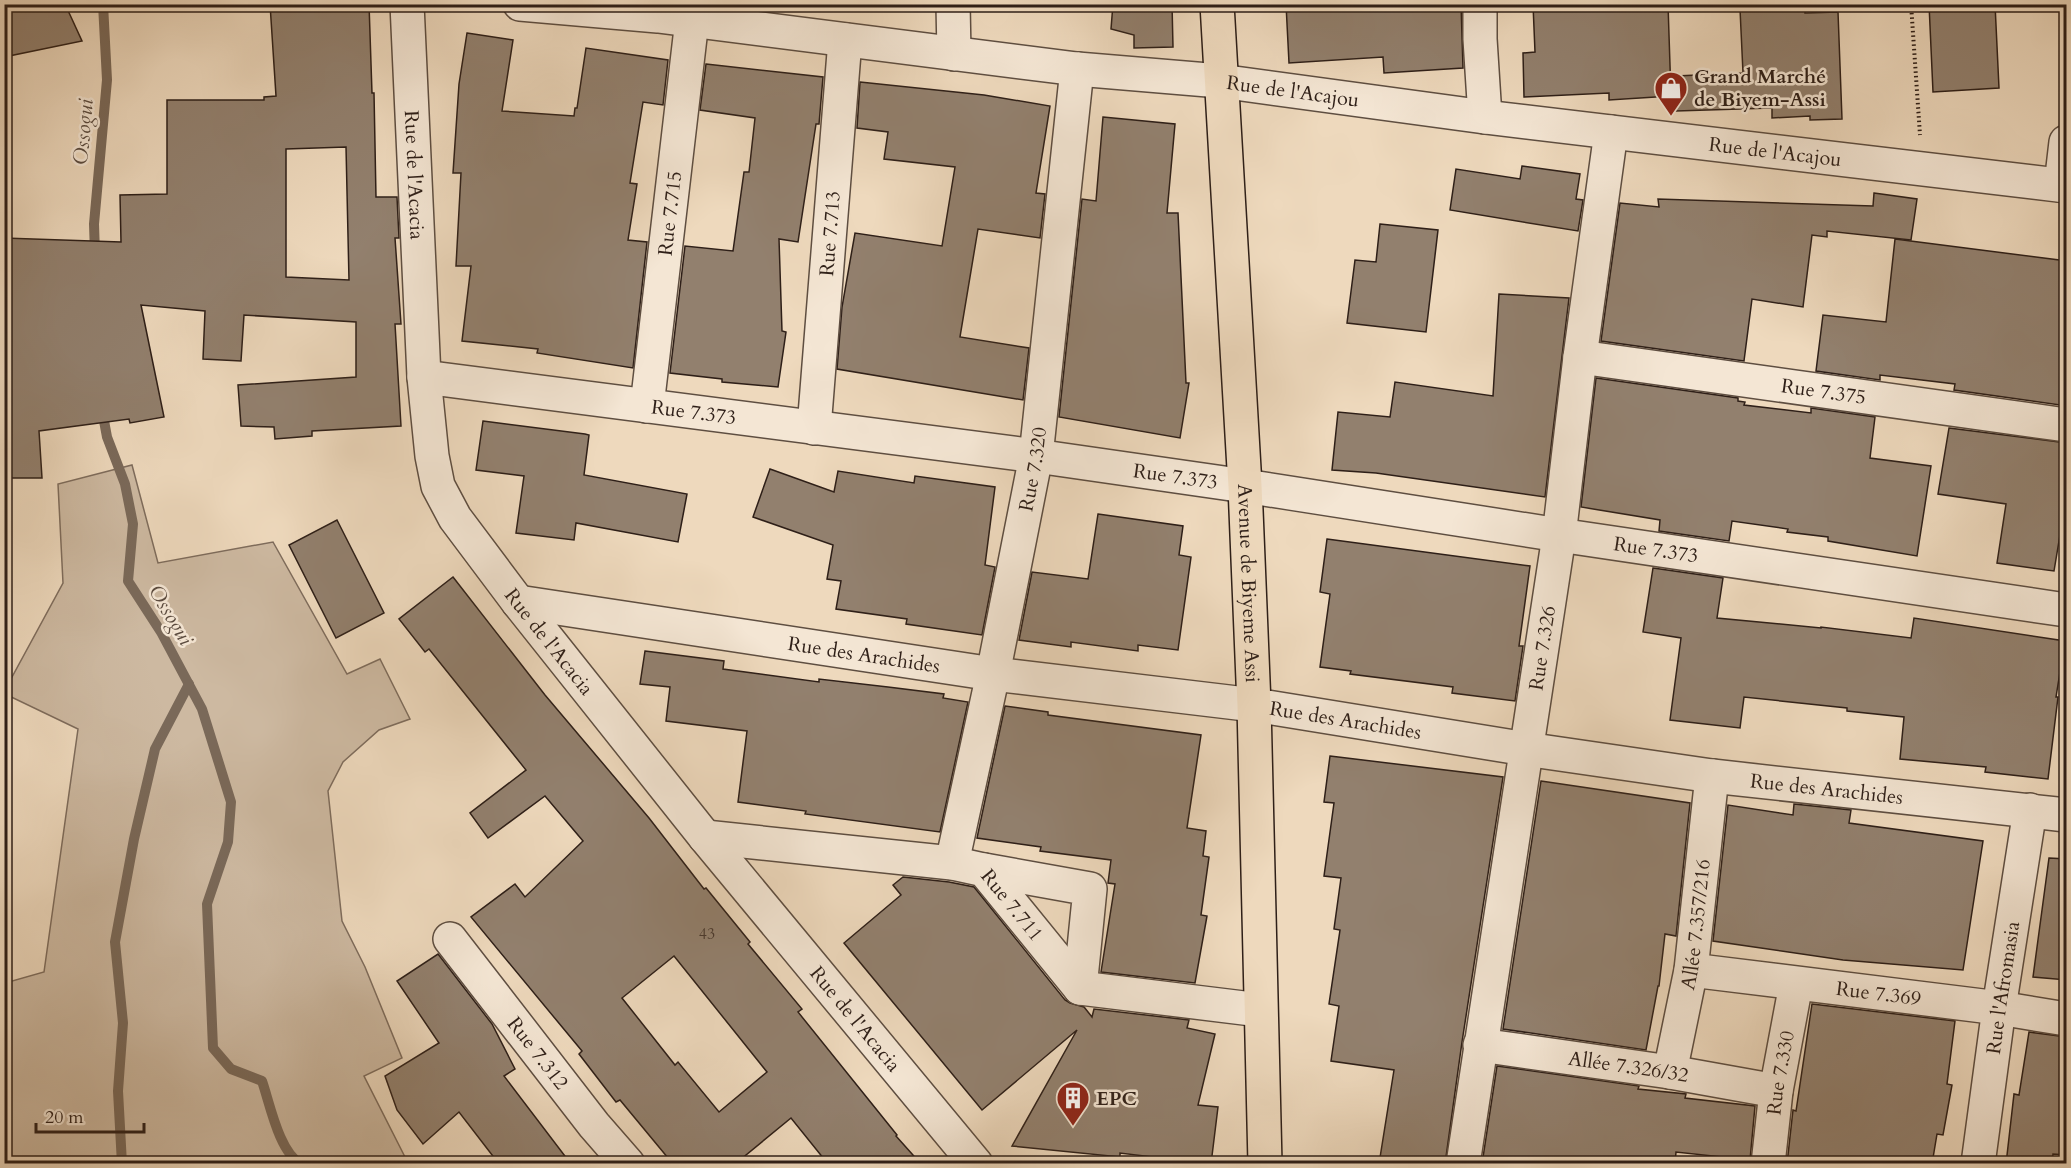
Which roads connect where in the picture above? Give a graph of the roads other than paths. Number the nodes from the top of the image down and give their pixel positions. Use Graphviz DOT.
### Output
graph roads {
  1 [pos="407,4"];
  2 [pos="520,4"];
  3 [pos="953,4"];
  4 [pos="1217,4"];
  5 [pos="1480,4"];
  6 [pos="658,10"];
  7 [pos="692,20"];
  8 [pos="845,40"];
  9 [pos="954,54"];
  10 [pos="1077,69"];
  11 [pos="1220,81"];
  12 [pos="1485,117"];
  13 [pos="1611,132"];
  14 [pos="2067,142"];
  15 [pos="2064,185"];
  16 [pos="1580,357"];
  17 [pos="424,378"];
  18 [pos="647,406"];
  19 [pos="2067,425"];
  20 [pos="814,428"];
  21 [pos="1036,456"];
  22 [pos="1245,486"];
  23 [pos="1559,536"];
  24 [pos="518,602"];
  25 [pos="2067,610"];
  26 [pos="993,674"];
  27 [pos="1254,705"];
  28 [pos="1526,749"];
  29 [pos="1712,776"];
  30 [pos="2030,810"];
  31 [pos="2067,815"];
  32 [pos="705,837"];
  33 [pos="952,862"];
  34 [pos="984,870"];
  35 [pos="450,939"];
  36 [pos="1691,970"];
  37 [pos="1796,984"];
  38 [pos="1080,988"];
  39 [pos="1999,1008"];
  40 [pos="1260,1010"];
  41 [pos="2067,1019"];
  42 [pos="1480,1045"];
  43 [pos="1670,1072"];
  44 [pos="1776,1091"];
  45 [pos="628,1164"];
  46 [pos="976,1164"];
  47 [pos="1265,1164"];
  48 [pos="1463,1164"];
  49 [pos="1768,1164"];
  50 [pos="1978,1164"];
  1 -- 17 [label="street, Rue de l'Acacia"];
  2 -- 6 [label="street, Rue de l'Acajou"];
  3 -- 9 [label="street"];
  4 -- 11 [label="main road, Avenue de Biyeme Assi"];
  5 -- 12 [label="street"];
  6 -- 7 [label="street, Rue de l'Acajou"];
  7 -- 8 [label="street, Rue de l'Acajou"];
  7 -- 18 [label="street, Rue 7.715"];
  8 -- 9 [label="street, Rue de l'Acajou"];
  8 -- 20 [label="street, Rue 7.713"];
  9 -- 10 [label="street, Rue de l'Acajou"];
  10 -- 11 [label="street, Rue de l'Acajou"];
  10 -- 21 [label="street, Rue 7.320"];
  11 -- 12 [label="street, Rue de l'Acajou"];
  11 -- 22 [label="main road, Avenue de Biyeme Assi"];
  12 -- 13 [label="street, Rue de l'Acajou"];
  13 -- 15 [label="street, Rue de l'Acajou"];
  13 -- 16 [label="street, Rue 7.326"];
  14 -- 15 [label="street"];
  16 -- 19 [label="street, Rue 7.375"];
  16 -- 23 [label="street, Rue 7.326"];
  17 -- 18 [label="street, Rue 7.373"];
  17 -- 24 [label="street, Rue de l'Acacia"];
  18 -- 20 [label="street, Rue 7.373"];
  20 -- 21 [label="street, Rue 7.373"];
  21 -- 22 [label="street, Rue 7.373"];
  21 -- 26 [label="street, Rue 7.320"];
  22 -- 23 [label="street, Rue 7.373"];
  22 -- 27 [label="main road, Avenue de Biyeme Assi"];
  23 -- 25 [label="street, Rue 7.373"];
  23 -- 28 [label="street, Rue 7.326"];
  24 -- 26 [label="street, Rue des Arachides"];
  24 -- 32 [label="street, Rue de l'Acacia"];
  26 -- 27 [label="street, Rue des Arachides"];
  26 -- 33 [label="street, Rue 7.320"];
  27 -- 28 [label="street, Rue des Arachides"];
  27 -- 40 [label="main road, Avenue de Biyeme Assi"];
  28 -- 29 [label="street, Rue des Arachides"];
  28 -- 42 [label="street, Rue 7.326"];
  29 -- 30 [label="street, Rue des Arachides"];
  29 -- 36 [label="street, Allée 7.357/216"];
  30 -- 31 [label="street, Rue des Arachides"];
  30 -- 39 [label="street, Rue l'Afromasia"];
  32 -- 33 [label="street, Rue 7.711"];
  32 -- 46 [label="street, Rue de l'Acacia"];
  33 -- 34 [label="street, Rue 7.711"];
  34 -- 38 [label="street, Rue 7.711"];
  34 -- 38 [label="street"];
  35 -- 45 [label="street, Rue 7.312"];
  36 -- 37 [label="street, Rue 7.369"];
  36 -- 43 [label="street, Allée 7.357/216"];
  37 -- 39 [label="street, Rue 7.369"];
  37 -- 44 [label="street, Rue 7.330"];
  38 -- 40 [label="street"];
  39 -- 41 [label="street, Rue 7.369"];
  39 -- 50 [label="street, Rue l'Afromasia"];
  40 -- 47 [label="main road, Avenue de Biyeme Assi"];
  42 -- 43 [label="street, Allée 7.326/32"];
  42 -- 48 [label="street, Rue 7.326"];
  43 -- 44 [label="street, Allée 7.326/32"];
  44 -- 49 [label="street, Rue 7.330"];
}
